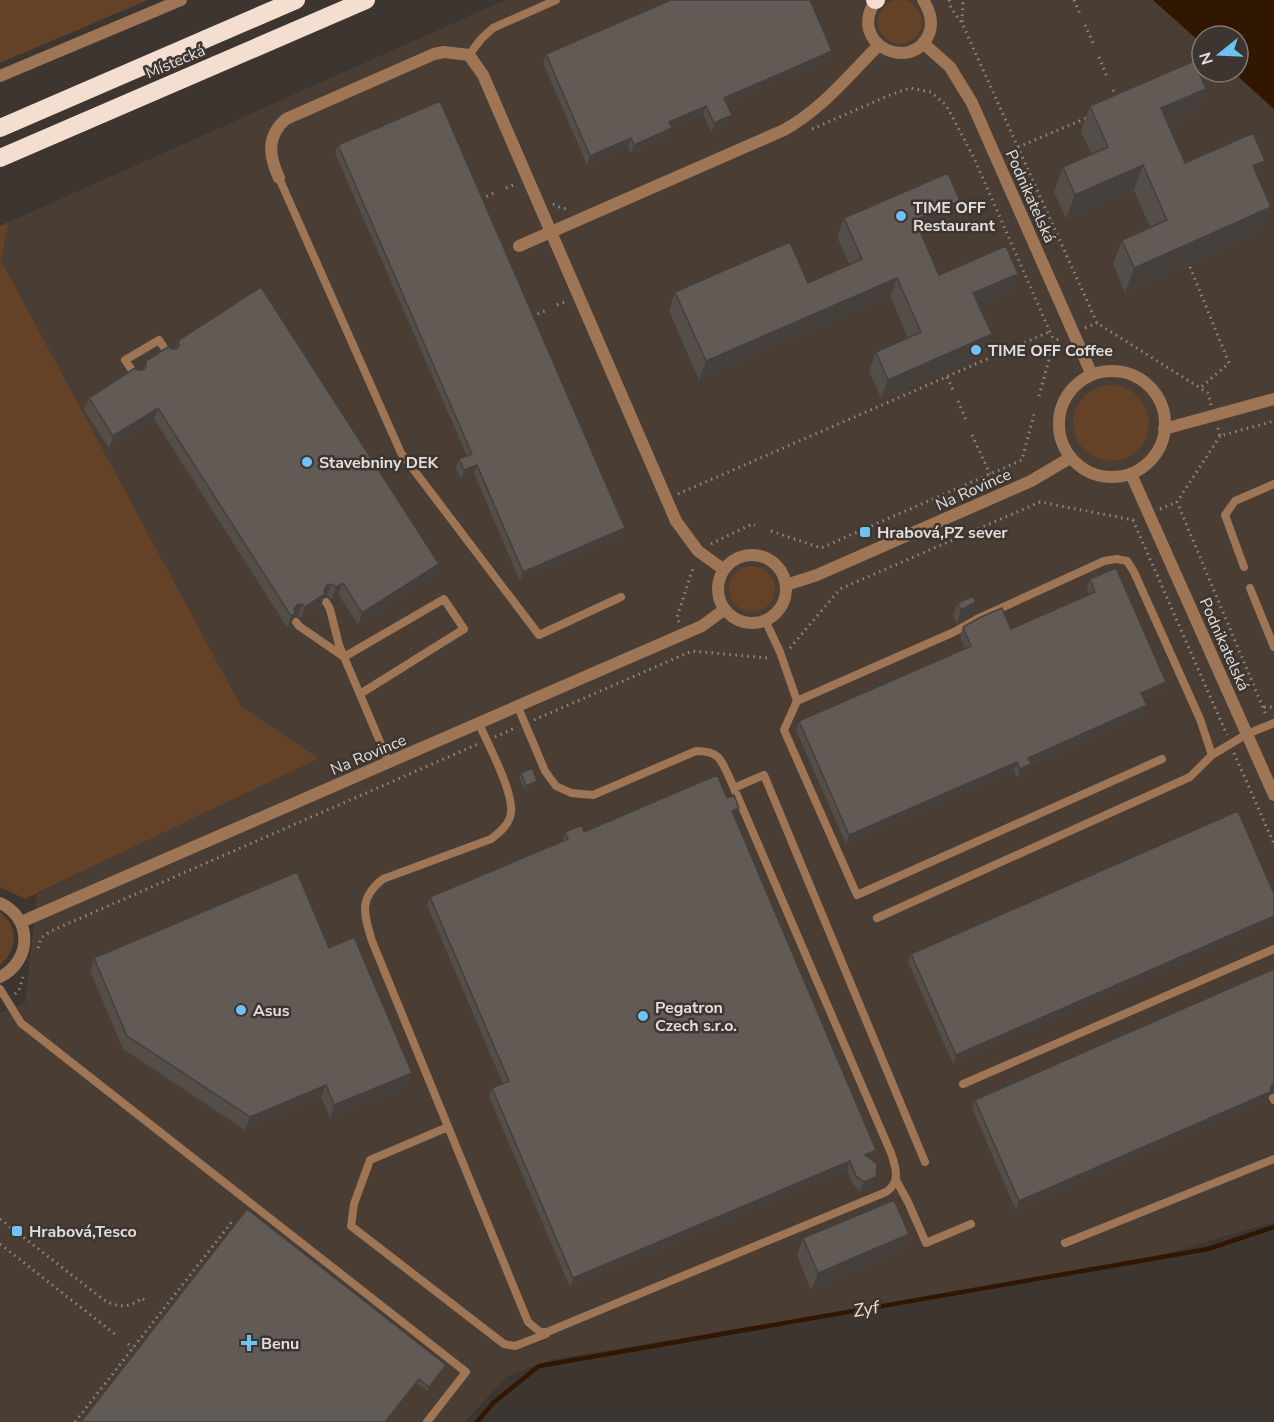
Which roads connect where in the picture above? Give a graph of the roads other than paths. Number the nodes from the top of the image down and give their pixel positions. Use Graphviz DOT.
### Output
graph roads {
  1 [pos="181,0"];
  2 [pos="296,0"];
  3 [pos="366,0"];
  4 [pos="556,0"];
  5 [pos="876,0"];
  6 [pos="923,0"];
  7 [pos="923,43"];
  8 [pos="879,45"];
  9 [pos="469,56"];
  10 [pos="0,76"];
  11 [pos="0,128"];
  12 [pos="0,158"];
  13 [pos="279,178"];
  14 [pos="552,231"];
  15 [pos="519,246"];
  16 [pos="169,355"];
  17 [pos="1092,375"];
  18 [pos="136,376"];
  19 [pos="1274,399"];
  20 [pos="1164,429"];
  21 [pos="1070,458"];
  22 [pos="1131,474"];
  23 [pos="1274,484"];
  24 [pos="1245,567"];
  25 [pos="723,569"];
  26 [pos="786,585"];
  27 [pos="1250,588"];
  28 [pos="621,597"];
  29 [pos="326,602"];
  30 [pos="724,609"];
  31 [pos="765,621"];
  32 [pos="296,622"];
  33 [pos="1271,633"];
  34 [pos="1274,647"];
  35 [pos="344,657"];
  36 [pos="360,694"];
  37 [pos="797,701"];
  38 [pos="518,707"];
  39 [pos="1272,723"];
  40 [pos="479,724"];
  41 [pos="1247,734"];
  42 [pos="1212,755"];
  43 [pos="1162,759"];
  44 [pos="389,763"];
  45 [pos="734,788"];
  46 [pos="1274,795"];
  47 [pos="0,903"];
  48 [pos="877,918"];
  49 [pos="21,922"];
  50 [pos="1274,949"];
  51 [pos="0,977"];
  52 [pos="0,988"];
  53 [pos="963,1084"];
  54 [pos="448,1127"];
  55 [pos="1274,1159"];
  56 [pos="926,1162"];
  57 [pos="896,1180"];
  58 [pos="971,1224"];
  59 [pos="1065,1243"];
  60 [pos="555,1330"];
  61 [pos="427,1422"];
  1 -- 10 [label="street"];
  2 -- 11 [label="highway, Místecká"];
  3 -- 12 [label="highway, Místecká"];
  4 -- 9 [label="lane"];
  5 -- 8 [label="street"];
  6 -- 7 [label="street"];
  7 -- 8 [label="street"];
  7 -- 17 [label="street, Podnikatelská"];
  8 -- 14 [label="street"];
  9 -- 13 [label="street"];
  9 -- 14 [label="street"];
  13 -- 28 [label="lane"];
  14 -- 15 [label="street"];
  14 -- 25 [label="street"];
  16 -- 18 [label="lane"];
  17 -- 20 [label="street"];
  17 -- 21 [label="street"];
  19 -- 20 [label="street"];
  20 -- 22 [label="street"];
  21 -- 22 [label="street"];
  21 -- 26 [label="street, Na Rovince"];
  22 -- 41 [label="street, Podnikatelská"];
  23 -- 24 [label="lane"];
  25 -- 26 [label="street"];
  25 -- 30 [label="street"];
  26 -- 31 [label="street"];
  27 -- 33 [label="lane"];
  29 -- 35 [label="lane"];
  30 -- 31 [label="street"];
  30 -- 38 [label="street, Na Rovince"];
  31 -- 37 [label="lane"];
  32 -- 35 [label="lane"];
  33 -- 34 [label="lane"];
  35 -- 36 [label="lane"];
  35 -- 36 [label="lane"];
  36 -- 44 [label="lane"];
  37 -- 42 [label="lane"];
  37 -- 43 [label="lane"];
  38 -- 40 [label="street, Na Rovince"];
  38 -- 45 [label="lane"];
  39 -- 41 [label="lane"];
  40 -- 44 [label="street, Na Rovince"];
  40 -- 54 [label="lane"];
  41 -- 42 [label="lane"];
  41 -- 46 [label="street, Podnikatelská"];
  42 -- 48 [label="lane"];
  44 -- 49 [label="street, Na Rovince"];
  45 -- 56 [label="lane"];
  45 -- 57 [label="lane"];
  47 -- 49 [label="street"];
  49 -- 51 [label="street"];
  50 -- 53 [label="lane"];
  52 -- 61 [label="lane"];
  54 -- 60 [label="lane"];
  54 -- 60 [label="lane"];
  55 -- 59 [label="lane"];
  57 -- 58 [label="lane"];
  57 -- 60 [label="lane"];
}
